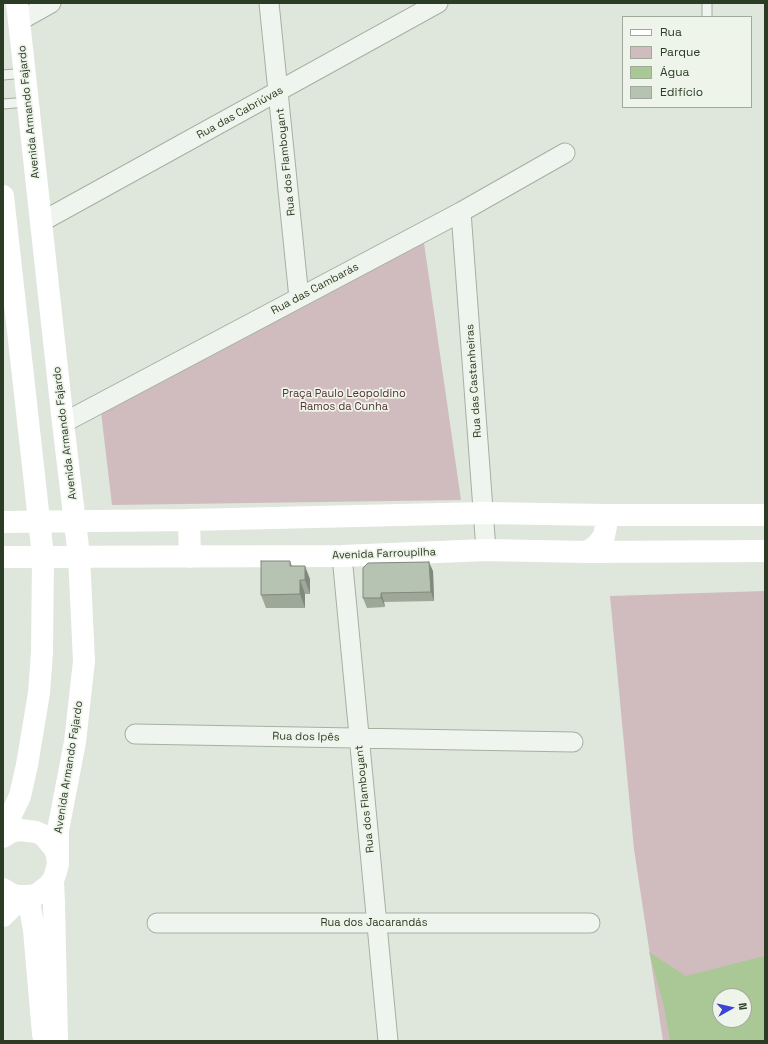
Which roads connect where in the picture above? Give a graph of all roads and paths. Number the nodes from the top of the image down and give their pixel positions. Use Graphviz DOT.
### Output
graph roads {
  1 [pos="51,3"];
  2 [pos="269,3"];
  3 [pos="438,3"];
  4 [pos="707,3"];
  5 [pos="18,12"];
  6 [pos="707,16"];
  7 [pos="25,73"];
  8 [pos="3,75"];
  9 [pos="278,91"];
  10 [pos="28,102"];
  11 [pos="3,104"];
  12 [pos="565,153"];
  13 [pos="3,196"];
  14 [pos="461,212"];
  15 [pos="41,222"];
  16 [pos="299,298"];
  17 [pos="63,423"];
  18 [pos="484,513"];
  19 [pos="606,515"];
  20 [pos="765,515"];
  21 [pos="189,520"];
  22 [pos="40,521"];
  23 [pos="3,522"];
  24 [pos="76,522"];
  25 [pos="486,550"];
  26 [pos="765,551"];
  27 [pos="587,552"];
  28 [pos="43,556"];
  29 [pos="80,556"];
  30 [pos="342,556"];
  31 [pos="3,557"];
  32 [pos="190,557"];
  33 [pos="135,734"];
  34 [pos="359,737"];
  35 [pos="573,742"];
  36 [pos="3,832"];
  37 [pos="3,837"];
  38 [pos="55,872"];
  39 [pos="17,894"];
  40 [pos="3,916"];
  41 [pos="590,922"];
  42 [pos="157,923"];
  43 [pos="377,923"];
  44 [pos="44,1041"];
  45 [pos="56,1041"];
  46 [pos="388,1041"];
  1 -- 5 [label="street"];
  2 -- 9 [label="street, Rua dos Flamboyant"];
  3 -- 9 [label="street, Rua das Cabriúvas"];
  4 -- 6 [label="lane"];
  5 -- 7 [label="main road, Avenida Armando Fajardo"];
  7 -- 8 [label="lane"];
  7 -- 10 [label="main road, Avenida Armando Fajardo"];
  9 -- 15 [label="street, Rua das Cabriúvas"];
  9 -- 16 [label="street, Rua dos Flamboyant"];
  10 -- 11 [label="lane"];
  10 -- 15 [label="main road, Avenida Armando Fajardo"];
  12 -- 14 [label="street, Rua das Cambarás"];
  13 -- 22 [label="main road"];
  14 -- 16 [label="street, Rua das Cambarás"];
  14 -- 18 [label="street, Rua das Castanheiras"];
  15 -- 17 [label="main road, Avenida Armando Fajardo"];
  16 -- 17 [label="street, Rua das Cambarás"];
  17 -- 24 [label="main road, Avenida Armando Fajardo"];
  18 -- 19 [label="main road"];
  18 -- 21 [label="main road"];
  18 -- 25 [label="street, Rua das Castanheiras"];
  19 -- 20 [label="main road"];
  19 -- 27 [label="main road"];
  21 -- 24 [label="main road"];
  21 -- 32 [label="main road"];
  22 -- 23 [label="main road"];
  22 -- 24 [label="main road"];
  22 -- 28 [label="main road"];
  24 -- 29 [label="main road, Avenida Armando Fajardo"];
  25 -- 27 [label="main road, Avenida Farroupilha"];
  25 -- 30 [label="main road, Avenida Farroupilha"];
  26 -- 27 [label="main road, Avenida Farroupilha"];
  28 -- 29 [label="main road, Avenida Farroupilha"];
  28 -- 31 [label="main road, Avenida Farroupilha"];
  28 -- 36 [label="main road"];
  29 -- 32 [label="main road, Avenida Farroupilha"];
  29 -- 38 [label="main road, Avenida Armando Fajardo"];
  30 -- 32 [label="main road, Avenida Farroupilha"];
  30 -- 34 [label="street, Rua dos Flamboyant"];
  33 -- 34 [label="street, Rua dos Ipês"];
  34 -- 35 [label="street, Rua dos Ipês"];
  34 -- 43 [label="street, Rua dos Flamboyant"];
  37 -- 38 [label="main road"];
  38 -- 39 [label="main road"];
  38 -- 45 [label="main road, Avenida Armando Fajardo"];
  39 -- 40 [label="main road"];
  39 -- 44 [label="main road"];
  41 -- 43 [label="street, Rua dos Jacarandás"];
  42 -- 43 [label="street, Rua dos Jacarandás"];
  43 -- 46 [label="street, Rua dos Flamboyant"];
}
